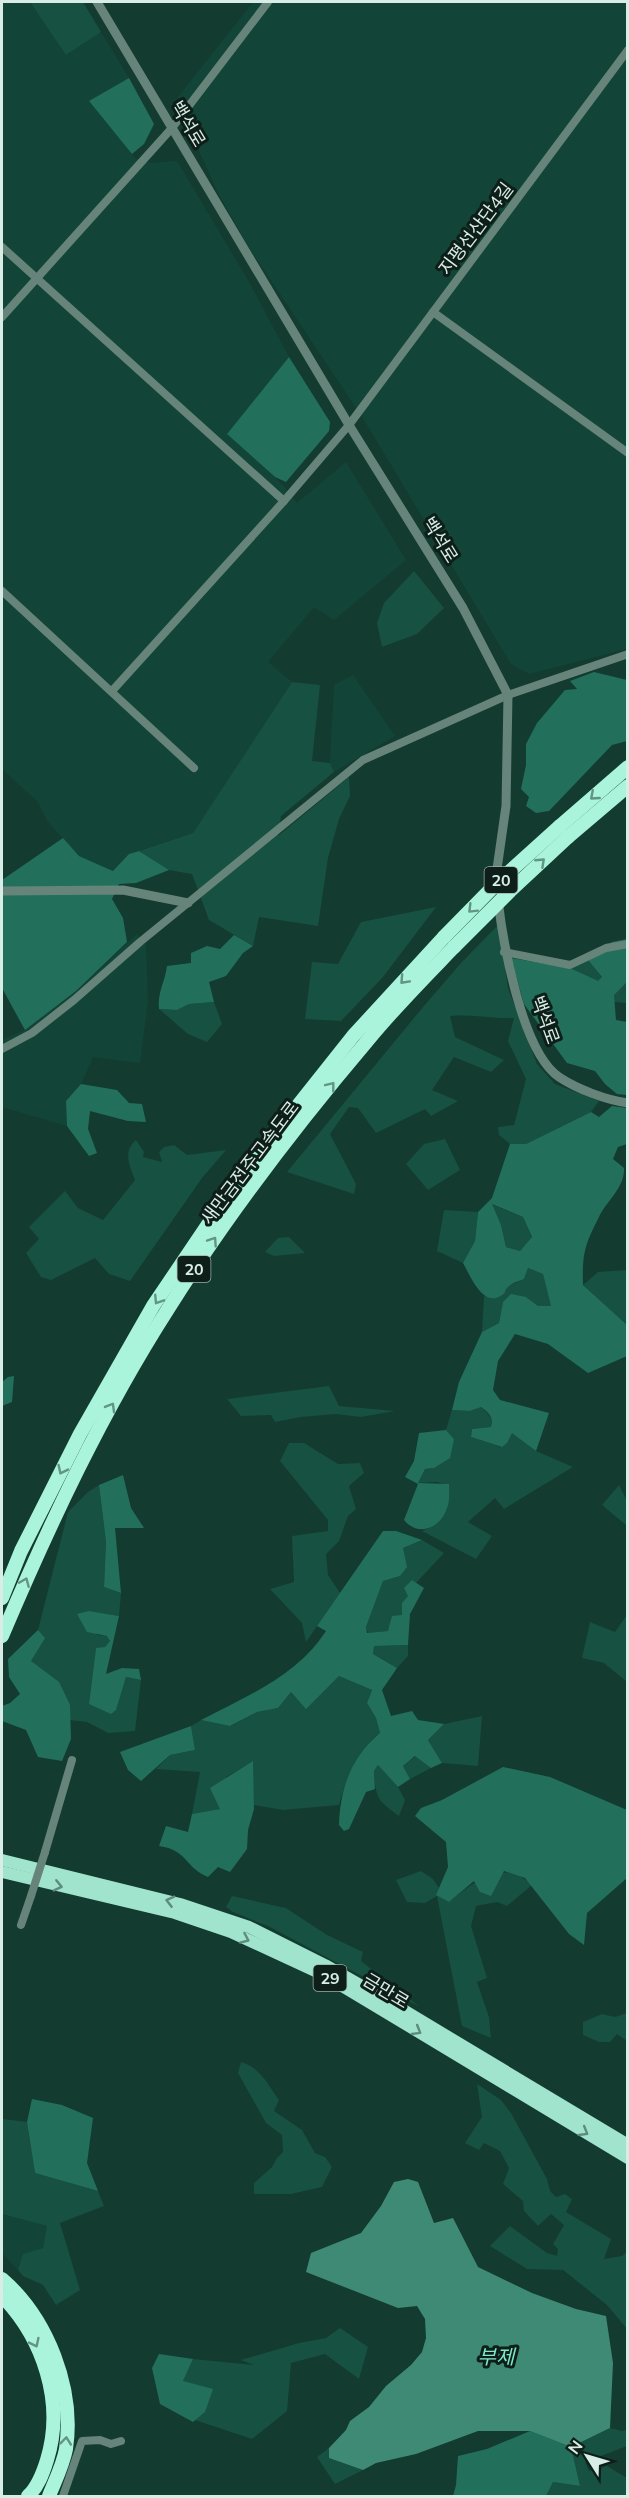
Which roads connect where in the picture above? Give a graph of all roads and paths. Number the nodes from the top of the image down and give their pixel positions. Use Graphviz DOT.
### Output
graph roads {
  1 [pos="97,2"];
  2 [pos="268,2"];
  3 [pos="627,50"];
  4 [pos="172,128"];
  5 [pos="2,247"];
  6 [pos="37,279"];
  7 [pos="434,312"];
  8 [pos="2,317"];
  9 [pos="349,425"];
  10 [pos="627,453"];
  11 [pos="284,501"];
  12 [pos="2,591"];
  13 [pos="627,654"];
  14 [pos="112,691"];
  15 [pos="508,695"];
  16 [pos="627,766"];
  17 [pos="195,768"];
  18 [pos="627,786"];
  19 [pos="564,831"];
  20 [pos="2,891"];
  21 [pos="188,903"];
  22 [pos="449,942"];
  23 [pos="627,944"];
  24 [pos="505,952"];
  25 [pos="2,1049"];
  26 [pos="627,1103"];
  27 [pos="2,1598"];
  28 [pos="2,1636"];
  29 [pos="72,1760"];
  30 [pos="2,1860"];
  31 [pos="2,1872"];
  32 [pos="21,1925"];
  33 [pos="627,2145"];
  34 [pos="627,2158"];
  35 [pos="2,2279"];
  36 [pos="2,2296"];
  37 [pos="121,2441"];
  38 [pos="28,2496"];
  39 [pos="49,2496"];
  40 [pos="63,2496"];
  1 -- 4 [label="street, 백석로"];
  2 -- 4 [label="street"];
  3 -- 7 [label="street, 지평선산단4길"];
  4 -- 6 [label="street"];
  4 -- 9 [label="street, 백석로"];
  5 -- 6 [label="street"];
  6 -- 8 [label="street"];
  6 -- 11 [label="street"];
  7 -- 9 [label="street, 지평선산단4길"];
  7 -- 10 [label="street"];
  9 -- 11 [label="street, 지평선산단4길"];
  9 -- 15 [label="street, 백석로"];
  11 -- 14 [label="street, 지평선산단4길"];
  12 -- 14 [label="street"];
  13 -- 15 [label="street"];
  14 -- 17 [label="street"];
  15 -- 21 [label="street"];
  15 -- 24 [label="street, 백석로"];
  16 -- 19 [label="highway, 새만금전주고속도로 / 20, one-way"];
  18 -- 19 [label="highway, 새만금전주고속도로 / 20"];
  19 -- 22 [label="highway, 새만금전주고속도로 / 20, bridge"];
  20 -- 21 [label="street"];
  21 -- 25 [label="street"];
  22 -- 27 [label="highway, 새만금전주고속도로 / 20, one-way"];
  28 -- 22 [label="highway, 새만금전주고속도로 / 20, one-way"];
  23 -- 24 [label="street"];
  24 -- 26 [label="street, 백석로"];
  29 -- 32 [label="street, bridge"];
  33 -- 30 [label="highway, 금만로 / 29, one-way"];
  31 -- 34 [label="highway, 금만로 / 29, one-way"];
  39 -- 35 [label="highway, one-way"];
  36 -- 38 [label="highway, one-way"];
  37 -- 40 [label="street"];
}
